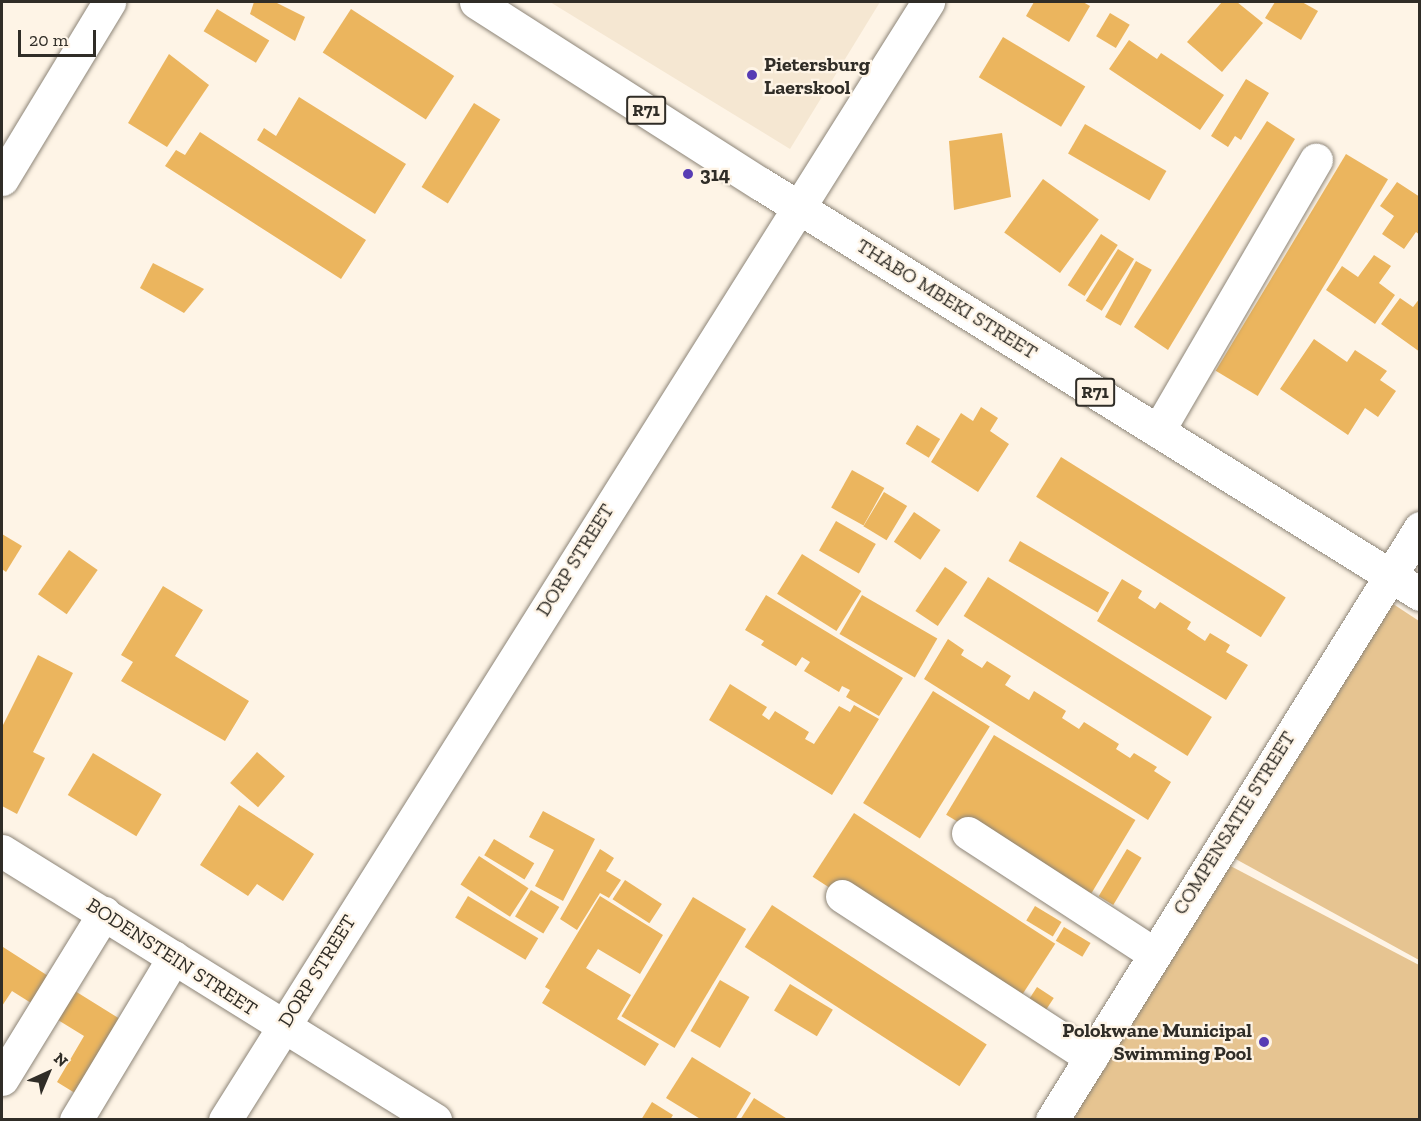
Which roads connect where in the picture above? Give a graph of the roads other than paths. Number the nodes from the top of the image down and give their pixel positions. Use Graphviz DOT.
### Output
graph roads {
  1 [pos="109,2"];
  2 [pos="476,2"];
  3 [pos="928,2"];
  4 [pos="1316,160"];
  5 [pos="2,178"];
  6 [pos="799,208"];
  7 [pos="1158,430"];
  8 [pos="1419,528"];
  9 [pos="1390,576"];
  10 [pos="1419,594"];
  11 [pos="968,833"];
  12 [pos="2,851"];
  13 [pos="842,896"];
  14 [pos="104,913"];
  15 [pos="1152,953"];
  16 [pos="174,957"];
  17 [pos="282,1027"];
  18 [pos="1090,1058"];
  19 [pos="2,1079"];
  20 [pos="76,1119"];
  21 [pos="225,1119"];
  22 [pos="435,1119"];
  23 [pos="1052,1119"];
  1 -- 5 [label="street"];
  2 -- 6 [label="street, THABO MBEKI STREET / R71"];
  3 -- 6 [label="street, DORP STREET"];
  4 -- 7 [label="street"];
  6 -- 7 [label="street, THABO MBEKI STREET / R71"];
  6 -- 17 [label="street, DORP STREET"];
  7 -- 9 [label="street, THABO MBEKI STREET / R71"];
  8 -- 9 [label="street, COMPENSATIE STREET"];
  9 -- 10 [label="street, THABO MBEKI STREET / R71"];
  9 -- 15 [label="street, COMPENSATIE STREET"];
  11 -- 15 [label="street"];
  12 -- 14 [label="street, BODENSTEIN STREET"];
  13 -- 18 [label="street"];
  14 -- 16 [label="street, BODENSTEIN STREET"];
  14 -- 19 [label="street"];
  15 -- 18 [label="street, COMPENSATIE STREET"];
  16 -- 17 [label="street, BODENSTEIN STREET"];
  16 -- 20 [label="street"];
  17 -- 21 [label="street, DORP STREET"];
  17 -- 22 [label="street, BODENSTEIN STREET"];
  18 -- 23 [label="street, COMPENSATIE STREET"];
}
